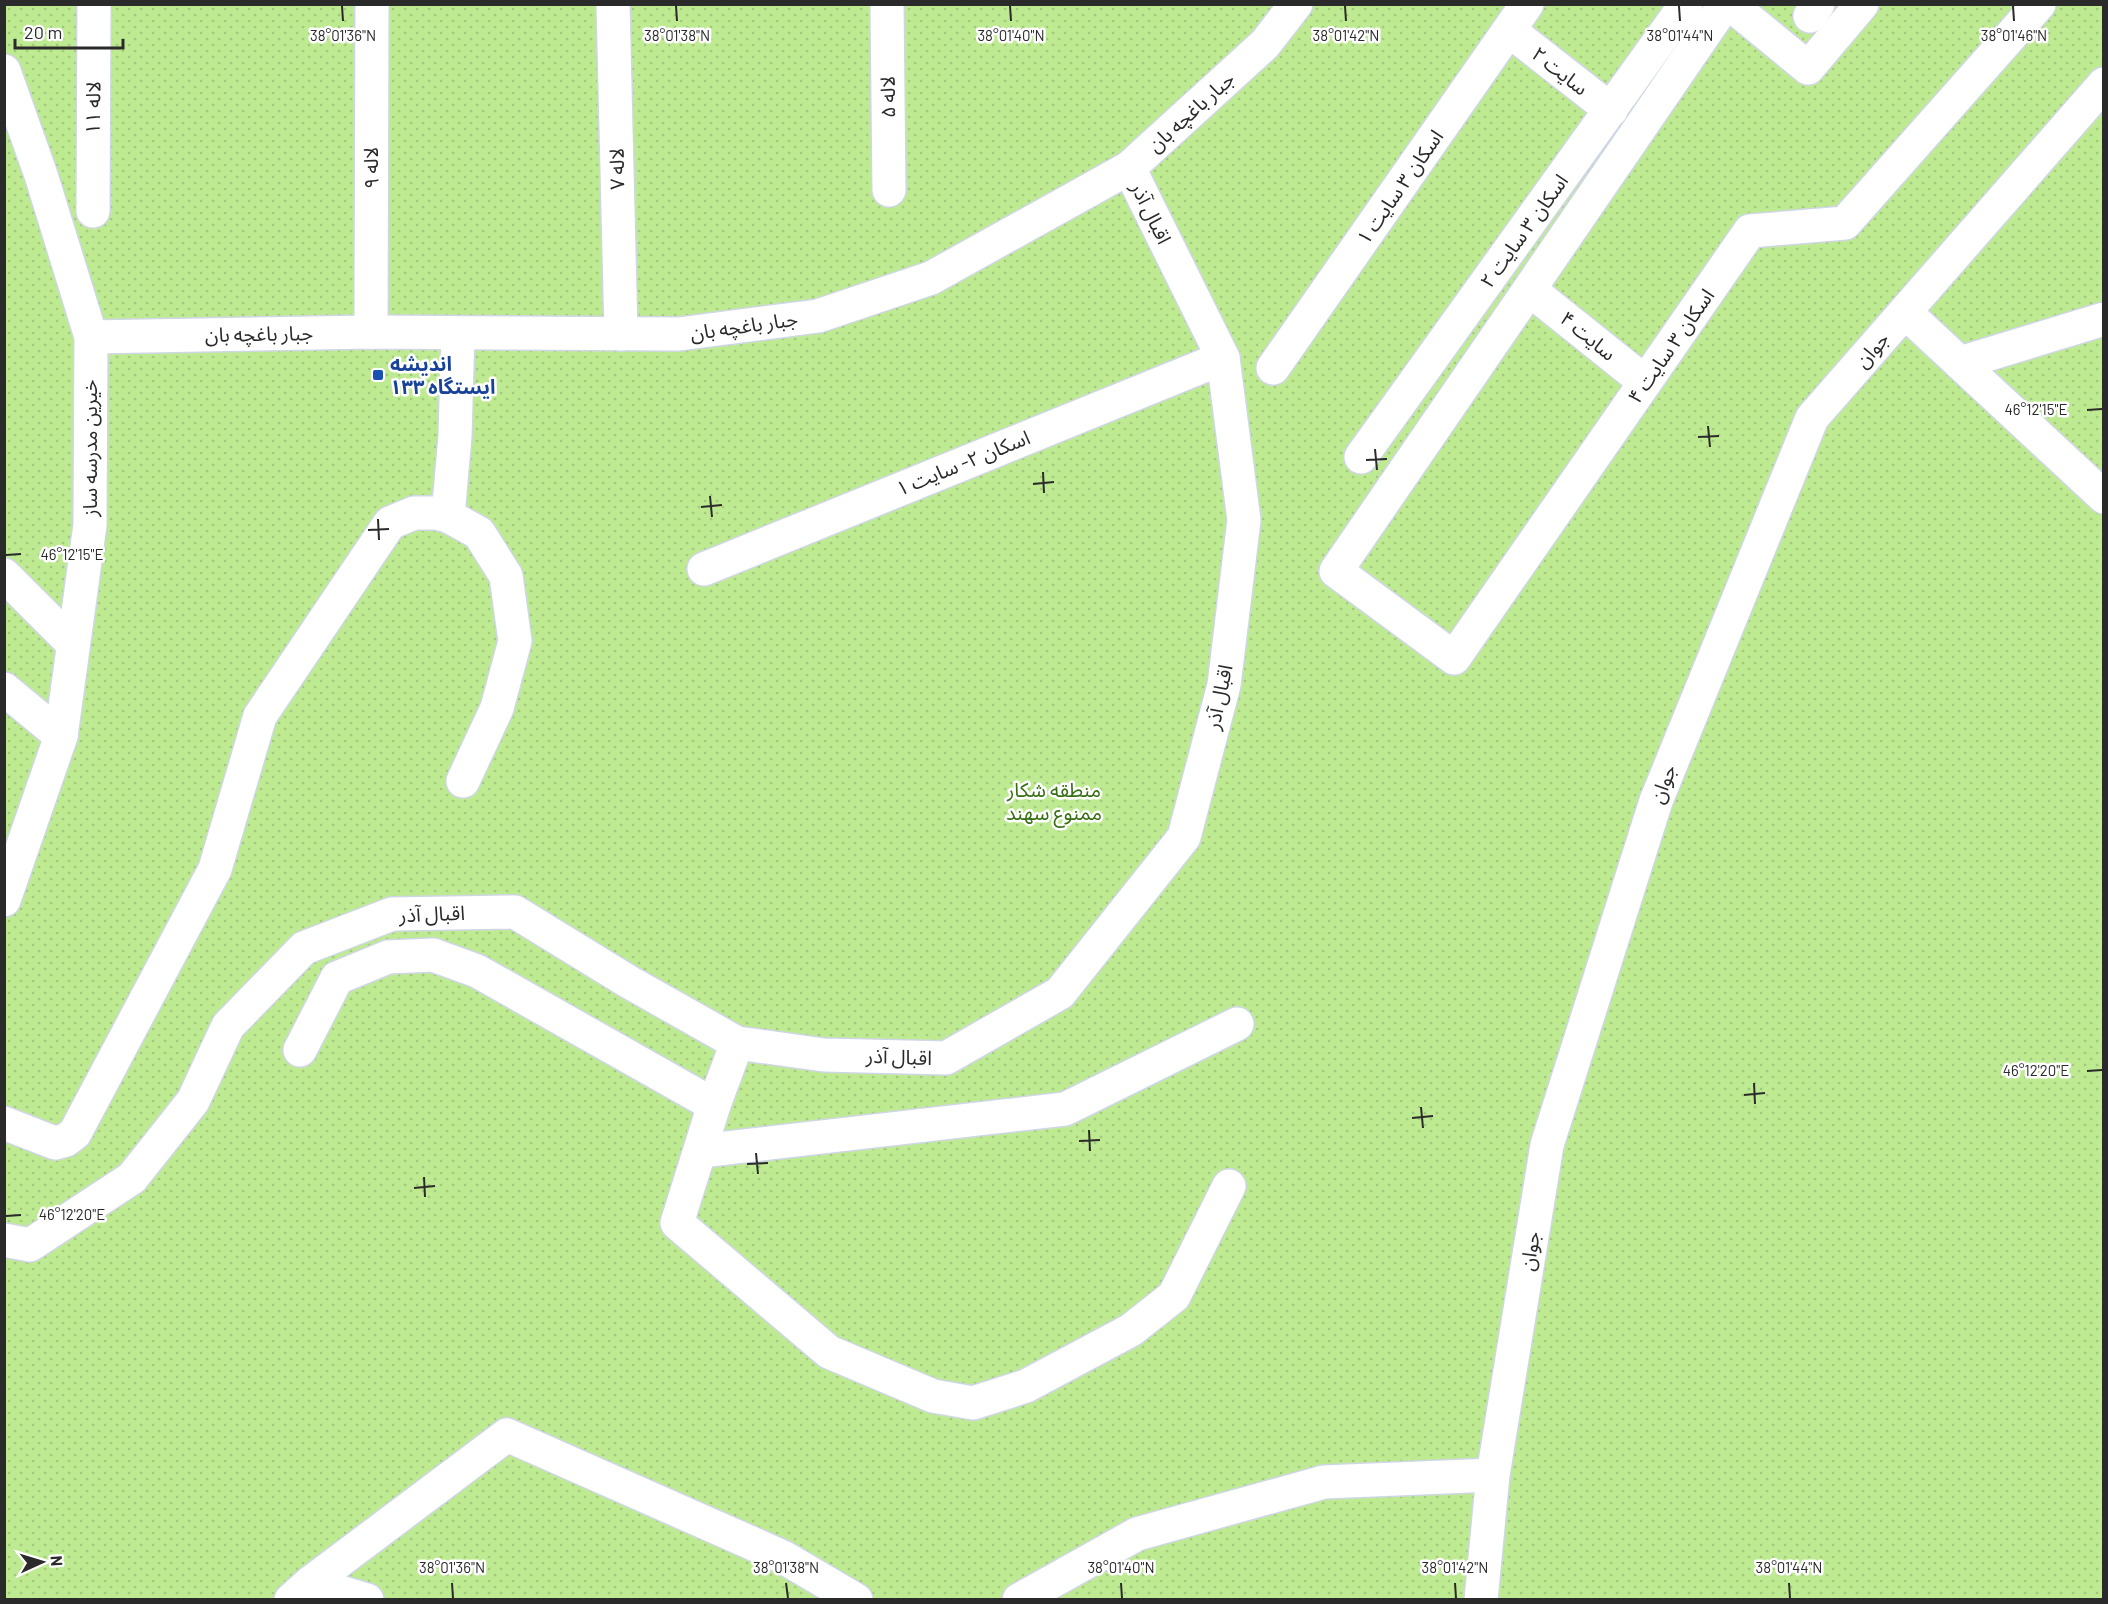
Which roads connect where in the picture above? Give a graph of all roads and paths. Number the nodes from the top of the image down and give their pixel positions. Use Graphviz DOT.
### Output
graph roads {
  1 [pos="94,4"];
  2 [pos="372,4"];
  3 [pos="613,4"];
  4 [pos="886,4"];
  5 [pos="1296,4"];
  6 [pos="1686,4"];
  7 [pos="1725,4"];
  8 [pos="1731,4"];
  9 [pos="1862,4"];
  10 [pos="2039,4"];
  11 [pos="1518,18"];
  12 [pos="4,71"];
  13 [pos="2103,84"];
  14 [pos="1611,110"];
  15 [pos="1129,168"];
  16 [pos="889,190"];
  17 [pos="93,211"];
  18 [pos="1530,290"];
  19 [pos="1905,312"];
  20 [pos="2103,319"];
  21 [pos="371,332"];
  22 [pos="458,333"];
  23 [pos="621,334"];
  24 [pos="90,338"];
  25 [pos="1223,358"];
  26 [pos="1960,363"];
  27 [pos="1273,368"];
  28 [pos="1646,382"];
  29 [pos="1361,458"];
  30 [pos="2103,497"];
  31 [pos="448,516"];
  32 [pos="704,569"];
  33 [pos="4,575"];
  34 [pos="74,644"];
  35 [pos="4,688"];
  36 [pos="61,736"];
  37 [pos="463,781"];
  38 [pos="4,900"];
  39 [pos="1237,1024"];
  40 [pos="737,1043"];
  41 [pos="300,1050"];
  42 [pos="714,1105"];
  43 [pos="4,1123"];
  44 [pos="701,1151"];
  45 [pos="1229,1186"];
  46 [pos="4,1240"];
  47 [pos="1493,1475"];
  48 [pos="301,1591"];
  49 [pos="367,1599"];
  50 [pos="856,1599"];
  51 [pos="1018,1599"];
  52 [pos="1481,1599"];
  1 -- 17 [label="street, لاله ۱۱"];
  2 -- 21 [label="street, لاله ۹"];
  3 -- 23 [label="street, لاله ۷"];
  4 -- 16 [label="street, لاله ۵"];
  5 -- 15 [label="street, جبار باغچه بان"];
  6 -- 14 [label="street, اسکان ۳ سایت ۲"];
  7 -- 18 [label="street"];
  8 -- 9 [label="street"];
  10 -- 28 [label="street, اسکان ۳ سایت ۴"];
  11 -- 14 [label="street, سایت ۲"];
  11 -- 27 [label="street, اسکان ۳ سایت ۱"];
  12 -- 24 [label="street, خیرین مدرسه ساز"];
  13 -- 19 [label="street, جوان"];
  14 -- 29 [label="street, اسکان ۳ سایت ۲"];
  15 -- 23 [label="street, جبار باغچه بان"];
  15 -- 25 [label="street, اقبال آذر"];
  18 -- 28 [label="street, سایت ۴"];
  18 -- 28 [label="street, اسکان ۳ سایت ۴"];
  19 -- 26 [label="street"];
  19 -- 47 [label="street, جوان"];
  20 -- 26 [label="street"];
  21 -- 22 [label="street, جبار باغچه بان"];
  21 -- 24 [label="street, جبار باغچه بان"];
  22 -- 23 [label="street, جبار باغچه بان"];
  22 -- 31 [label="street"];
  24 -- 34 [label="street, خیرین مدرسه ساز"];
  25 -- 32 [label="street, اسکان ۲- سایت ۱"];
  25 -- 40 [label="street, اقبال آذر"];
  26 -- 30 [label="street"];
  31 -- 37 [label="street"];
  31 -- 43 [label="street"];
  33 -- 34 [label="street"];
  34 -- 36 [label="street, خیرین مدرسه ساز"];
  35 -- 36 [label="street"];
  36 -- 38 [label="street, خیرین مدرسه ساز"];
  39 -- 44 [label="street"];
  40 -- 42 [label="street"];
  40 -- 46 [label="street, اقبال آذر"];
  41 -- 42 [label="street"];
  42 -- 44 [label="street"];
  44 -- 45 [label="street"];
  47 -- 51 [label="street"];
  47 -- 52 [label="street, جوان"];
  48 -- 49 [label="street"];
  48 -- 50 [label="street"];
}
